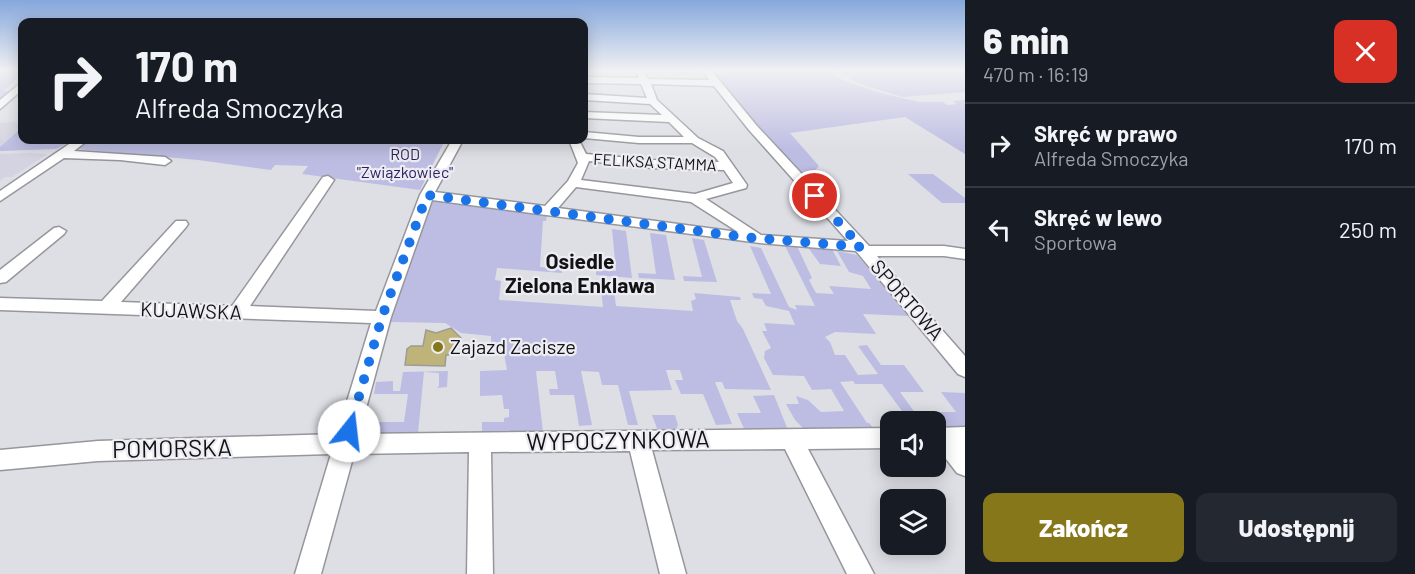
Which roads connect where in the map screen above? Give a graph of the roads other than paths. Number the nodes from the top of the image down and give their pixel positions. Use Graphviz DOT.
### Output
graph roads {
  1 [pos="588,97"];
  2 [pos="652,97"];
  3 [pos="727,97"];
  4 [pos="653,100"];
  5 [pos="0,106"];
  6 [pos="14,106"];
  7 [pos="588,115"];
  8 [pos="672,119"];
  9 [pos="588,135"];
  10 [pos="694,140"];
  11 [pos="76,144"];
  12 [pos="455,144"];
  13 [pos="576,144"];
  14 [pos="61,154"];
  15 [pos="583,157"];
  16 [pos="165,161"];
  17 [pos="728,166"];
  18 [pos="328,180"];
  19 [pos="573,183"];
  20 [pos="427,195"];
  21 [pos="0,197"];
  22 [pos="695,198"];
  23 [pos="548,211"];
  24 [pos="181,224"];
  25 [pos="59,231"];
  26 [pos="760,238"];
  27 [pos="863,249"];
  28 [pos="965,254"];
  29 [pos="0,278"];
  30 [pos="0,304"];
  31 [pos="106,308"];
  32 [pos="236,313"];
  33 [pos="382,317"];
  34 [pos="965,369"];
  35 [pos="948,437"];
  36 [pos="880,438"];
  37 [pos="791,439"];
  38 [pos="639,441"];
  39 [pos="480,443"];
  40 [pos="345,444"];
  41 [pos="0,460"];
  42 [pos="965,466"];
  43 [pos="308,574"];
  44 [pos="480,574"];
  45 [pos="673,574"];
  46 [pos="861,574"];
  1 -- 4 [label="street"];
  2 -- 4 [label="street"];
  3 -- 27 [label="street, SPORTOWA"];
  4 -- 8 [label="street"];
  5 -- 6 [label="street"];
  7 -- 8 [label="street"];
  8 -- 10 [label="street"];
  9 -- 10 [label="street"];
  10 -- 17 [label="street"];
  11 -- 14 [label="street"];
  12 -- 20 [label="street"];
  13 -- 15 [label="street"];
  14 -- 16 [label="street"];
  14 -- 21 [label="street"];
  15 -- 17 [label="street, FELIKSA STAMMA"];
  15 -- 19 [label="street"];
  17 -- 22 [label="street"];
  18 -- 32 [label="street"];
  19 -- 22 [label="street"];
  19 -- 23 [label="street"];
  20 -- 23 [label="street"];
  20 -- 33 [label="street"];
  22 -- 26 [label="street"];
  23 -- 26 [label="street"];
  24 -- 31 [label="street"];
  25 -- 29 [label="street"];
  26 -- 27 [label="street"];
  27 -- 28 [label="street"];
  27 -- 34 [label="street, SPORTOWA"];
  30 -- 31 [label="street, KUJAWSKA"];
  31 -- 32 [label="street, KUJAWSKA"];
  32 -- 33 [label="street, KUJAWSKA"];
  33 -- 40 [label="street"];
  35 -- 42 [label="street"];
  36 -- 37 [label="street, WYPOCZYNKOWA"];
  37 -- 38 [label="street, WYPOCZYNKOWA"];
  37 -- 46 [label="street"];
  38 -- 39 [label="street, WYPOCZYNKOWA"];
  38 -- 45 [label="street"];
  39 -- 40 [label="street, WYPOCZYNKOWA"];
  39 -- 44 [label="street"];
  40 -- 41 [label="street, POMORSKA"];
  40 -- 43 [label="street"];
}
